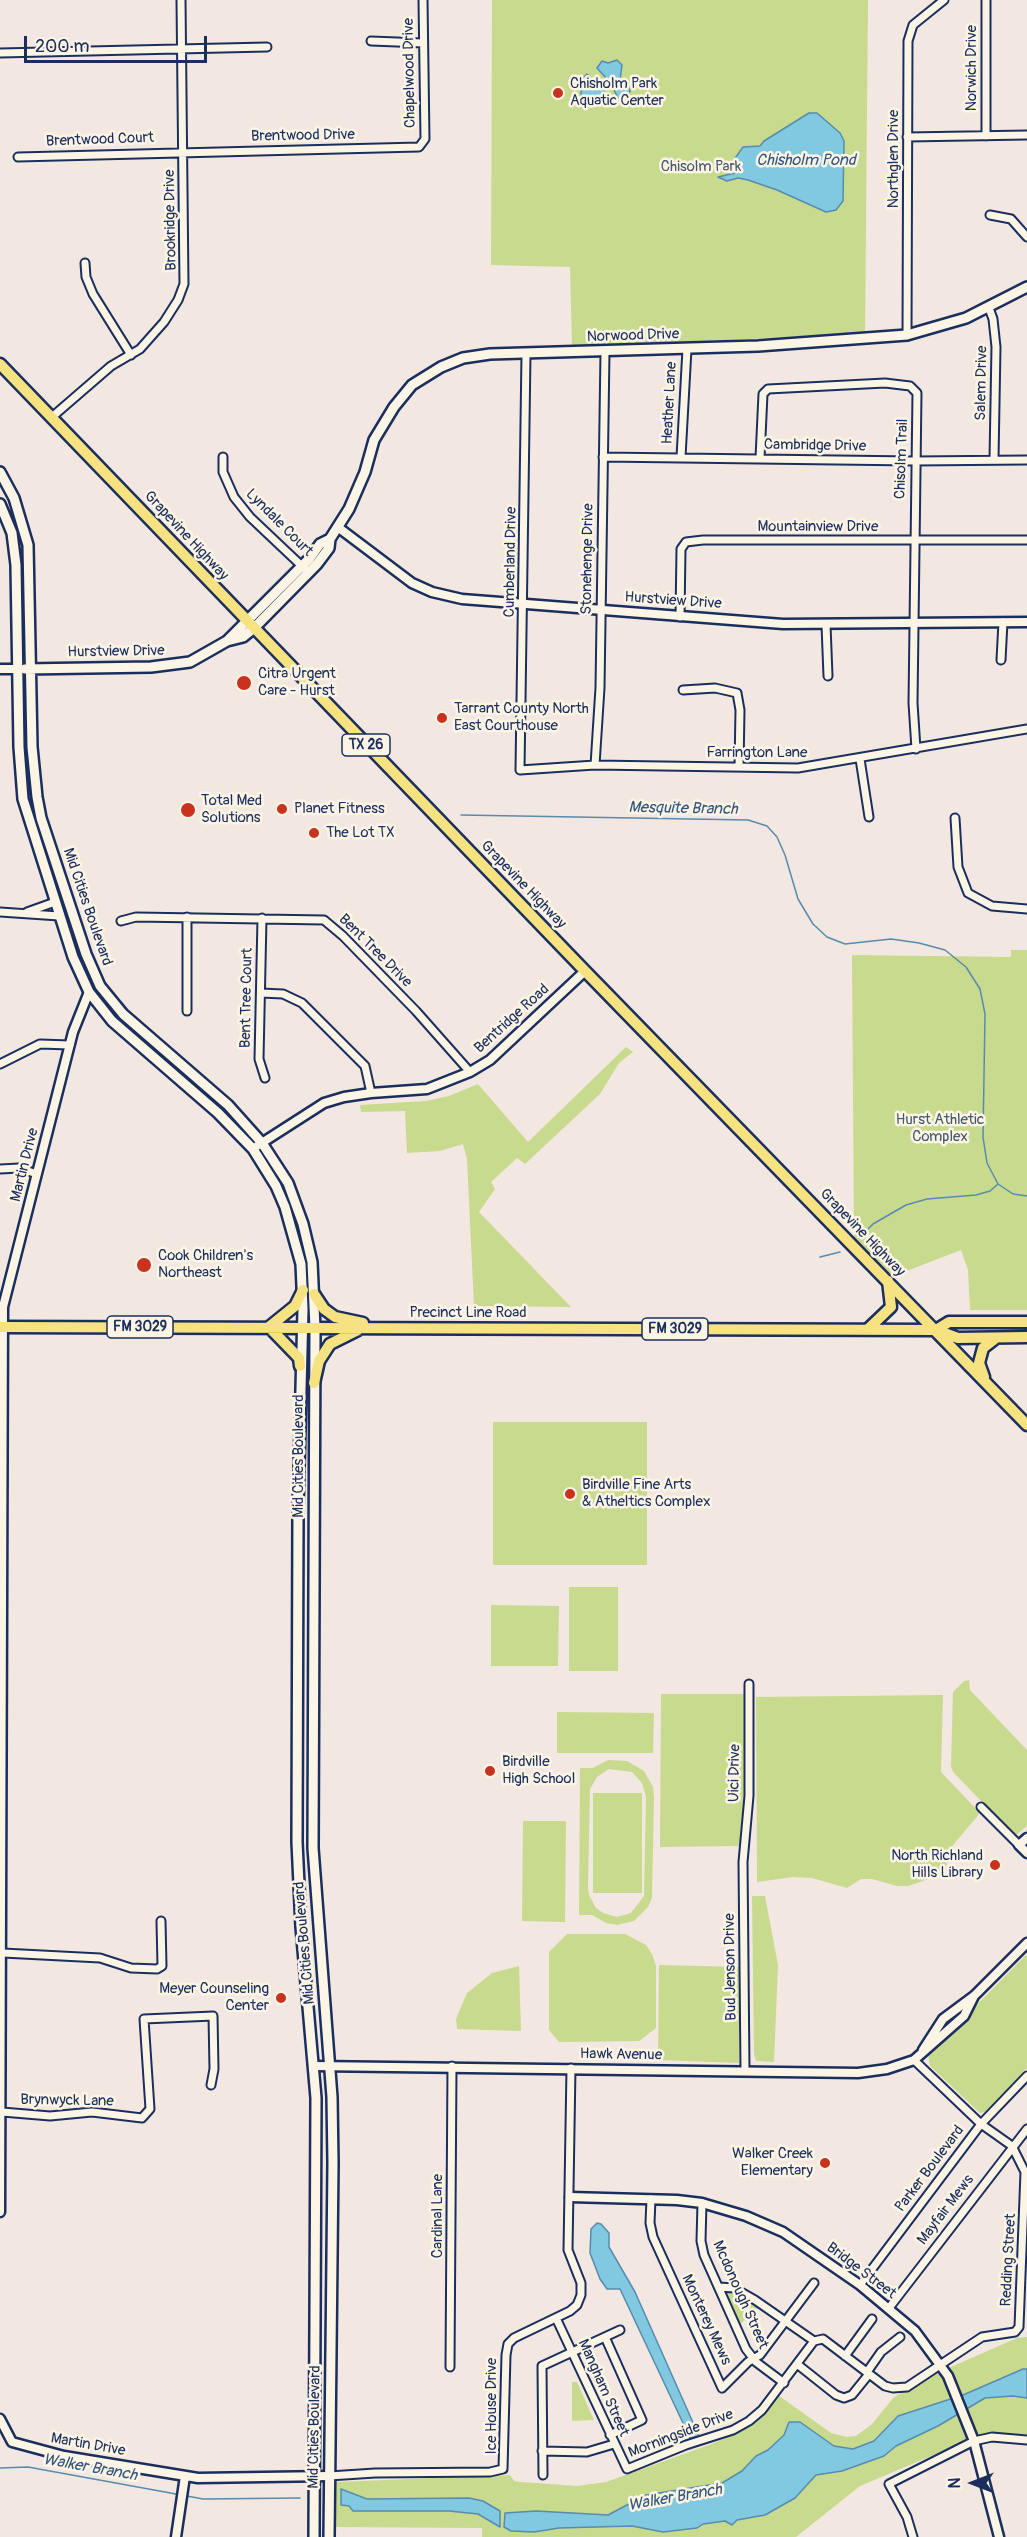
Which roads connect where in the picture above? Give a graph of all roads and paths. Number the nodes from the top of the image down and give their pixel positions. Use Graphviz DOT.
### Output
graph roads {
  1 [pos="181,0"];
  2 [pos="423,0"];
  3 [pos="944,0"];
  4 [pos="986,0"];
  5 [pos="371,41"];
  6 [pos="423,44"];
  7 [pos="267,46"];
  8 [pos="182,48"];
  9 [pos="0,53"];
  10 [pos="1027,135"];
  11 [pos="908,136"];
  12 [pos="986,136"];
  13 [pos="422,145"];
  14 [pos="183,152"];
  15 [pos="18,157"];
  16 [pos="990,215"];
  17 [pos="1027,237"];
  18 [pos="85,263"];
  19 [pos="1027,287"];
  20 [pos="989,308"];
  21 [pos="907,335"];
  22 [pos="687,349"];
  23 [pos="605,352"];
  24 [pos="526,354"];
  25 [pos="131,355"];
  26 [pos="0,364"];
  27 [pos="52,417"];
  28 [pos="224,457"];
  29 [pos="603,457"];
  30 [pos="681,457"];
  31 [pos="760,458"];
  32 [pos="994,459"];
  33 [pos="1027,460"];
  34 [pos="914,462"];
  35 [pos="0,472"];
  36 [pos="0,504"];
  37 [pos="339,528"];
  38 [pos="914,540"];
  39 [pos="1027,540"];
  40 [pos="306,569"];
  41 [pos="29,577"];
  42 [pos="17,578"];
  43 [pos="524,605"];
  44 [pos="601,611"];
  45 [pos="680,617"];
  46 [pos="914,621"];
  47 [pos="1003,622"];
  48 [pos="1027,622"];
  49 [pos="251,625"];
  50 [pos="826,625"];
  51 [pos="1001,660"];
  52 [pos="0,669"];
  53 [pos="17,669"];
  54 [pos="31,669"];
  55 [pos="828,676"];
  56 [pos="683,690"];
  57 [pos="1027,729"];
  58 [pos="916,749"];
  59 [pos="860,759"];
  60 [pos="595,765"];
  61 [pos="739,767"];
  62 [pos="520,770"];
  63 [pos="37,797"];
  64 [pos="23,798"];
  65 [pos="869,817"];
  66 [pos="955,818"];
  67 [pos="55,902"];
  68 [pos="1027,909"];
  69 [pos="0,912"];
  70 [pos="27,912"];
  71 [pos="59,916"];
  72 [pos="187,917"];
  73 [pos="262,918"];
  74 [pos="121,921"];
  75 [pos="585,971"];
  76 [pos="89,992"];
  77 [pos="261,993"];
  78 [pos="187,1011"];
  79 [pos="128,1019"];
  80 [pos="70,1045"];
  81 [pos="0,1065"];
  82 [pos="470,1072"];
  83 [pos="265,1078"];
  84 [pos="371,1093"];
  85 [pos="262,1143"];
  86 [pos="253,1149"];
  87 [pos="0,1169"];
  88 [pos="37,1174"];
  89 [pos="292,1227"];
  90 [pos="310,1252"];
  91 [pos="888,1281"];
  92 [pos="308,1292"];
  93 [pos="1027,1322"];
  94 [pos="1,1327"];
  95 [pos="269,1327"];
  96 [pos="302,1327"];
  97 [pos="315,1328"];
  98 [pos="363,1328"];
  99 [pos="377,1328"];
  100 [pos="868,1329"];
  101 [pos="936,1330"];
  102 [pos="1027,1337"];
  103 [pos="997,1338"];
  104 [pos="300,1366"];
  105 [pos="315,1383"];
  106 [pos="989,1385"];
  107 [pos="1027,1425"];
  108 [pos="1,1458"];
  109 [pos="314,1506"];
  110 [pos="298,1509"];
  111 [pos="314,1516"];
  112 [pos="1,1537"];
  113 [pos="1,1629"];
  114 [pos="750,1684"];
  115 [pos="313,1698"];
  116 [pos="297,1710"];
  117 [pos="2,1724"];
  118 [pos="981,1807"];
  119 [pos="2,1818"];
  120 [pos="1027,1838"];
  121 [pos="1019,1845"];
  122 [pos="1027,1853"];
  123 [pos="743,1862"];
  124 [pos="314,1863"];
  125 [pos="298,1865"];
  126 [pos="161,1921"];
  127 [pos="1027,1943"];
  128 [pos="3,1953"];
  129 [pos="914,2060"];
  130 [pos="329,2065"];
  131 [pos="314,2066"];
  132 [pos="452,2066"];
  133 [pos="571,2067"];
  134 [pos="745,2070"];
  135 [pos="1027,2076"];
  136 [pos="1,2078"];
  137 [pos="211,2085"];
  138 [pos="2,2112"];
  139 [pos="981,2124"];
  140 [pos="1027,2129"];
  141 [pos="1012,2146"];
  142 [pos="570,2197"];
  143 [pos="651,2199"];
  144 [pos="702,2203"];
  145 [pos="0,2212"];
  146 [pos="1024,2258"];
  147 [pos="814,2283"];
  148 [pos="860,2285"];
  149 [pos="719,2287"];
  150 [pos="889,2308"];
  151 [pos="556,2318"];
  152 [pos="872,2319"];
  153 [pos="787,2320"];
  154 [pos="620,2330"];
  155 [pos="605,2337"];
  156 [pos="900,2337"];
  157 [pos="814,2341"];
  158 [pos="572,2351"];
  159 [pos="845,2356"];
  160 [pos="753,2359"];
  161 [pos="797,2364"];
  162 [pos="940,2365"];
  163 [pos="450,2367"];
  164 [pos="868,2373"];
  165 [pos="784,2383"];
  166 [pos="0,2419"];
  167 [pos="610,2435"];
  168 [pos="974,2440"];
  169 [pos="1027,2440"];
  170 [pos="614,2444"];
  171 [pos="542,2451"];
  172 [pos="627,2469"];
  173 [pos="543,2475"];
  174 [pos="185,2476"];
  175 [pos="329,2476"];
  176 [pos="314,2477"];
  177 [pos="176,2537"];
  178 [pos="314,2537"];
  179 [pos="329,2537"];
  180 [pos="913,2537"];
  181 [pos="999,2537"];
  1 -- 8 [label="street, Brookridge Drive"];
  2 -- 6 [label="street, Chapelwood Drive"];
  3 -- 11 [label="street, Northglen Drive"];
  4 -- 12 [label="street, Norwich Drive"];
  5 -- 6 [label="street"];
  6 -- 13 [label="street, Chapelwood Drive"];
  7 -- 8 [label="street"];
  8 -- 9 [label="street"];
  8 -- 14 [label="street, Brookridge Drive"];
  10 -- 12 [label="street"];
  11 -- 12 [label="street"];
  11 -- 21 [label="street, Northglen Drive"];
  13 -- 14 [label="street, Brentwood Drive"];
  14 -- 15 [label="street, Brentwood Court"];
  14 -- 25 [label="street, Brookridge Drive"];
  16 -- 17 [label="street"];
  18 -- 25 [label="street"];
  19 -- 20 [label="main road, Norwood Drive"];
  20 -- 21 [label="main road, Norwood Drive"];
  20 -- 32 [label="street, Salem Drive"];
  21 -- 22 [label="main road, Norwood Drive"];
  22 -- 23 [label="main road, Norwood Drive"];
  22 -- 30 [label="street, Heather Lane"];
  23 -- 24 [label="main road, Norwood Drive"];
  23 -- 29 [label="street, Stonehenge Drive"];
  24 -- 37 [label="main road, Norwood Drive"];
  24 -- 43 [label="street, Cumberland Drive"];
  25 -- 27 [label="street, Brookridge Drive"];
  26 -- 27 [label="main road, Grapevine Highway / TX 26"];
  27 -- 49 [label="main road, Grapevine Highway / TX 26"];
  28 -- 40 [label="street, Lyndale Court"];
  29 -- 30 [label="street, Cambridge Drive"];
  29 -- 44 [label="street, Stonehenge Drive"];
  30 -- 31 [label="street, Cambridge Drive"];
  31 -- 34 [label="street, Cambridge Drive"];
  31 -- 34 [label="street, Chisolm Trail"];
  32 -- 33 [label="street, Cambridge Drive"];
  32 -- 34 [label="street, Cambridge Drive"];
  34 -- 38 [label="street, Chisolm Trail"];
  35 -- 41 [label="main road, Mid Cities Boulevard"];
  36 -- 42 [label="main road, Mid Cities Boulevard"];
  37 -- 40 [label="main road, Norwood Drive"];
  37 -- 43 [label="street, Hurstview Drive"];
  38 -- 39 [label="street, Mountainview Drive"];
  38 -- 45 [label="street, Mountainview Drive"];
  38 -- 46 [label="street, Chisolm Trail"];
  40 -- 49 [label="main road, Norwood Drive"];
  41 -- 42 [label="main road"];
  41 -- 54 [label="main road, Mid Cities Boulevard"];
  42 -- 53 [label="main road, Mid Cities Boulevard"];
  43 -- 44 [label="street, Hurstview Drive"];
  43 -- 62 [label="street, Cumberland Drive"];
  44 -- 45 [label="street, Hurstview Drive"];
  44 -- 60 [label="street, Stonehenge Drive"];
  45 -- 50 [label="street, Hurstview Drive"];
  46 -- 47 [label="street, Hurstview Drive"];
  46 -- 50 [label="street, Hurstview Drive"];
  46 -- 58 [label="street, Chisolm Trail"];
  47 -- 48 [label="street, Hurstview Drive"];
  47 -- 51 [label="street"];
  49 -- 54 [label="main road, Hurstview Drive"];
  49 -- 75 [label="main road, Grapevine Highway / TX 26"];
  50 -- 55 [label="street"];
  52 -- 53 [label="street, Hurstview Drive"];
  53 -- 54 [label="main road, Hurstview Drive"];
  53 -- 64 [label="main road, Mid Cities Boulevard"];
  54 -- 63 [label="main road, Mid Cities Boulevard"];
  56 -- 61 [label="street"];
  57 -- 58 [label="street, Farrington Lane"];
  58 -- 59 [label="street, Farrington Lane"];
  59 -- 61 [label="street, Farrington Lane"];
  59 -- 65 [label="street"];
  60 -- 61 [label="street, Farrington Lane"];
  60 -- 62 [label="street, Farrington Lane"];
  63 -- 64 [label="main road"];
  63 -- 79 [label="main road, Mid Cities Boulevard"];
  64 -- 67 [label="main road, Mid Cities Boulevard"];
  66 -- 68 [label="street"];
  67 -- 70 [label="street"];
  67 -- 71 [label="main road, Mid Cities Boulevard"];
  69 -- 70 [label="street"];
  70 -- 71 [label="street"];
  71 -- 76 [label="main road, Mid Cities Boulevard"];
  72 -- 73 [label="street, Bent Tree Drive"];
  72 -- 74 [label="street, Bent Tree Drive"];
  72 -- 78 [label="street"];
  73 -- 77 [label="street, Bent Tree Court"];
  73 -- 82 [label="street, Bent Tree Drive"];
  75 -- 82 [label="street, Bentridge Road"];
  75 -- 91 [label="main road, Grapevine Highway / TX 26"];
  76 -- 79 [label="main road"];
  76 -- 80 [label="street, Martin Drive"];
  76 -- 86 [label="main road, Mid Cities Boulevard"];
  77 -- 83 [label="street, Bent Tree Court"];
  77 -- 84 [label="street"];
  79 -- 85 [label="main road, Mid Cities Boulevard"];
  80 -- 81 [label="street"];
  80 -- 88 [label="street, Martin Drive"];
  82 -- 84 [label="street, Bentridge Road"];
  84 -- 85 [label="street, Bentridge Road"];
  85 -- 86 [label="street, Bentridge Road"];
  85 -- 90 [label="main road, Mid Cities Boulevard"];
  86 -- 89 [label="main road, Mid Cities Boulevard"];
  87 -- 88 [label="street"];
  88 -- 94 [label="street, Martin Drive"];
  89 -- 90 [label="main road"];
  89 -- 92 [label="main road, Mid Cities Boulevard"];
  90 -- 92 [label="main road, Mid Cities Boulevard"];
  91 -- 100 [label="main road"];
  91 -- 101 [label="main road, Grapevine Highway / TX 26"];
  92 -- 95 [label="main road"];
  92 -- 96 [label="main road, Mid Cities Boulevard"];
  92 -- 97 [label="main road, Mid Cities Boulevard"];
  92 -- 99 [label="main road"];
  93 -- 101 [label="main road, Precinct Line Road / FM 3029"];
  94 -- 95 [label="main road, Precinct Line Road / FM 3029"];
  94 -- 108 [label="street, Martin Drive"];
  95 -- 96 [label="main road, Precinct Line Road / FM 3029"];
  95 -- 104 [label="main road"];
  96 -- 97 [label="main road, Precinct Line Road / FM 3029"];
  96 -- 104 [label="main road, Mid Cities Boulevard"];
  97 -- 98 [label="main road, Precinct Line Road / FM 3029"];
  97 -- 105 [label="main road, Mid Cities Boulevard"];
  98 -- 99 [label="main road, Precinct Line Road / FM 3029"];
  98 -- 105 [label="main road"];
  99 -- 100 [label="main road, Precinct Line Road / FM 3029"];
  100 -- 101 [label="main road, Precinct Line Road / FM 3029"];
  101 -- 103 [label="main road, Precinct Line Road / FM 3029"];
  101 -- 106 [label="main road, Grapevine Highway / TX 26"];
  102 -- 103 [label="main road, Precinct Line Road / FM 3029"];
  103 -- 106 [label="main road"];
  104 -- 110 [label="main road, Mid Cities Boulevard"];
  105 -- 109 [label="main road, Mid Cities Boulevard"];
  106 -- 107 [label="main road, Grapevine Highway / TX 26"];
  108 -- 112 [label="street, Martin Drive"];
  109 -- 110 [label="main road"];
  109 -- 111 [label="main road, Mid Cities Boulevard"];
  110 -- 111 [label="main road"];
  110 -- 116 [label="main road, Mid Cities Boulevard"];
  111 -- 115 [label="main road, Mid Cities Boulevard"];
  112 -- 113 [label="street, Martin Drive"];
  113 -- 117 [label="street, Martin Drive"];
  114 -- 123 [label="street, Uici Drive"];
  115 -- 116 [label="main road"];
  115 -- 124 [label="main road, Mid Cities Boulevard"];
  116 -- 125 [label="main road, Mid Cities Boulevard"];
  117 -- 119 [label="street, Martin Drive"];
  118 -- 121 [label="street"];
  119 -- 128 [label="street, Martin Drive"];
  120 -- 121 [label="street"];
  121 -- 122 [label="street"];
  123 -- 134 [label="street, Bud Jenson Drive"];
  124 -- 125 [label="main road"];
  124 -- 130 [label="main road, Mid Cities Boulevard"];
  125 -- 131 [label="main road, Mid Cities Boulevard"];
  126 -- 128 [label="street"];
  127 -- 129 [label="street, Hawk Avenue"];
  128 -- 136 [label="street, Martin Drive"];
  129 -- 134 [label="street, Hawk Avenue"];
  129 -- 139 [label="street, Redding Street"];
  130 -- 131 [label="street, Hawk Avenue"];
  130 -- 132 [label="street, Hawk Avenue"];
  130 -- 175 [label="main road, Mid Cities Boulevard"];
  131 -- 176 [label="main road, Mid Cities Boulevard"];
  132 -- 133 [label="street, Hawk Avenue"];
  132 -- 163 [label="street, Cardinal Lane"];
  133 -- 134 [label="street, Hawk Avenue"];
  133 -- 142 [label="street, Ice House Drive"];
  135 -- 139 [label="street, Parker Boulevard"];
  136 -- 138 [label="street, Martin Drive"];
  137 -- 138 [label="street, Brynwyck Lane"];
  138 -- 145 [label="street, Martin Drive"];
  139 -- 141 [label="street, Redding Street"];
  139 -- 148 [label="street, Parker Boulevard"];
  140 -- 141 [label="street, Mayfair Mews"];
  141 -- 146 [label="street, Redding Street"];
  141 -- 150 [label="street, Mayfair Mews"];
  142 -- 143 [label="street, Bridge Street"];
  142 -- 151 [label="street, Ice House Drive"];
  143 -- 144 [label="street, Bridge Street"];
  143 -- 160 [label="street, Monterey Mews"];
  144 -- 148 [label="street, Bridge Street"];
  144 -- 149 [label="street, Mcdonough Street"];
  146 -- 162 [label="street, Redding Street"];
  147 -- 153 [label="street, Monterey Mews"];
  148 -- 150 [label="street, Bridge Street"];
  149 -- 153 [label="street"];
  149 -- 160 [label="street, Mcdonough Street"];
  150 -- 162 [label="street, Bridge Street"];
  151 -- 158 [label="street, Mangham Street"];
  151 -- 175 [label="street, Ice House Drive"];
  152 -- 159 [label="street"];
  153 -- 157 [label="street"];
  153 -- 160 [label="street, Monterey Mews"];
  154 -- 155 [label="street"];
  155 -- 158 [label="street"];
  155 -- 167 [label="street"];
  156 -- 164 [label="street"];
  157 -- 159 [label="street"];
  157 -- 161 [label="street, Morningside Drive"];
  158 -- 167 [label="street, Mangham Street"];
  158 -- 171 [label="street"];
  159 -- 164 [label="street"];
  160 -- 165 [label="street, Mcdonough Street"];
  161 -- 164 [label="street"];
  161 -- 165 [label="street, Morningside Drive"];
  162 -- 164 [label="street"];
  162 -- 168 [label="street, Bridge Street"];
  165 -- 172 [label="street, Morningside Drive"];
  166 -- 174 [label="street, Martin Drive"];
  167 -- 170 [label="street, Mangham Street"];
  168 -- 169 [label="street"];
  168 -- 180 [label="street"];
  168 -- 181 [label="street, Bridge Street"];
  170 -- 171 [label="street"];
  170 -- 172 [label="street, Mangham Street"];
  171 -- 173 [label="street"];
  174 -- 176 [label="street"];
  174 -- 177 [label="street"];
  175 -- 176 [label="street"];
  175 -- 179 [label="main road, Mid Cities Boulevard"];
  176 -- 178 [label="main road, Mid Cities Boulevard"];
}
